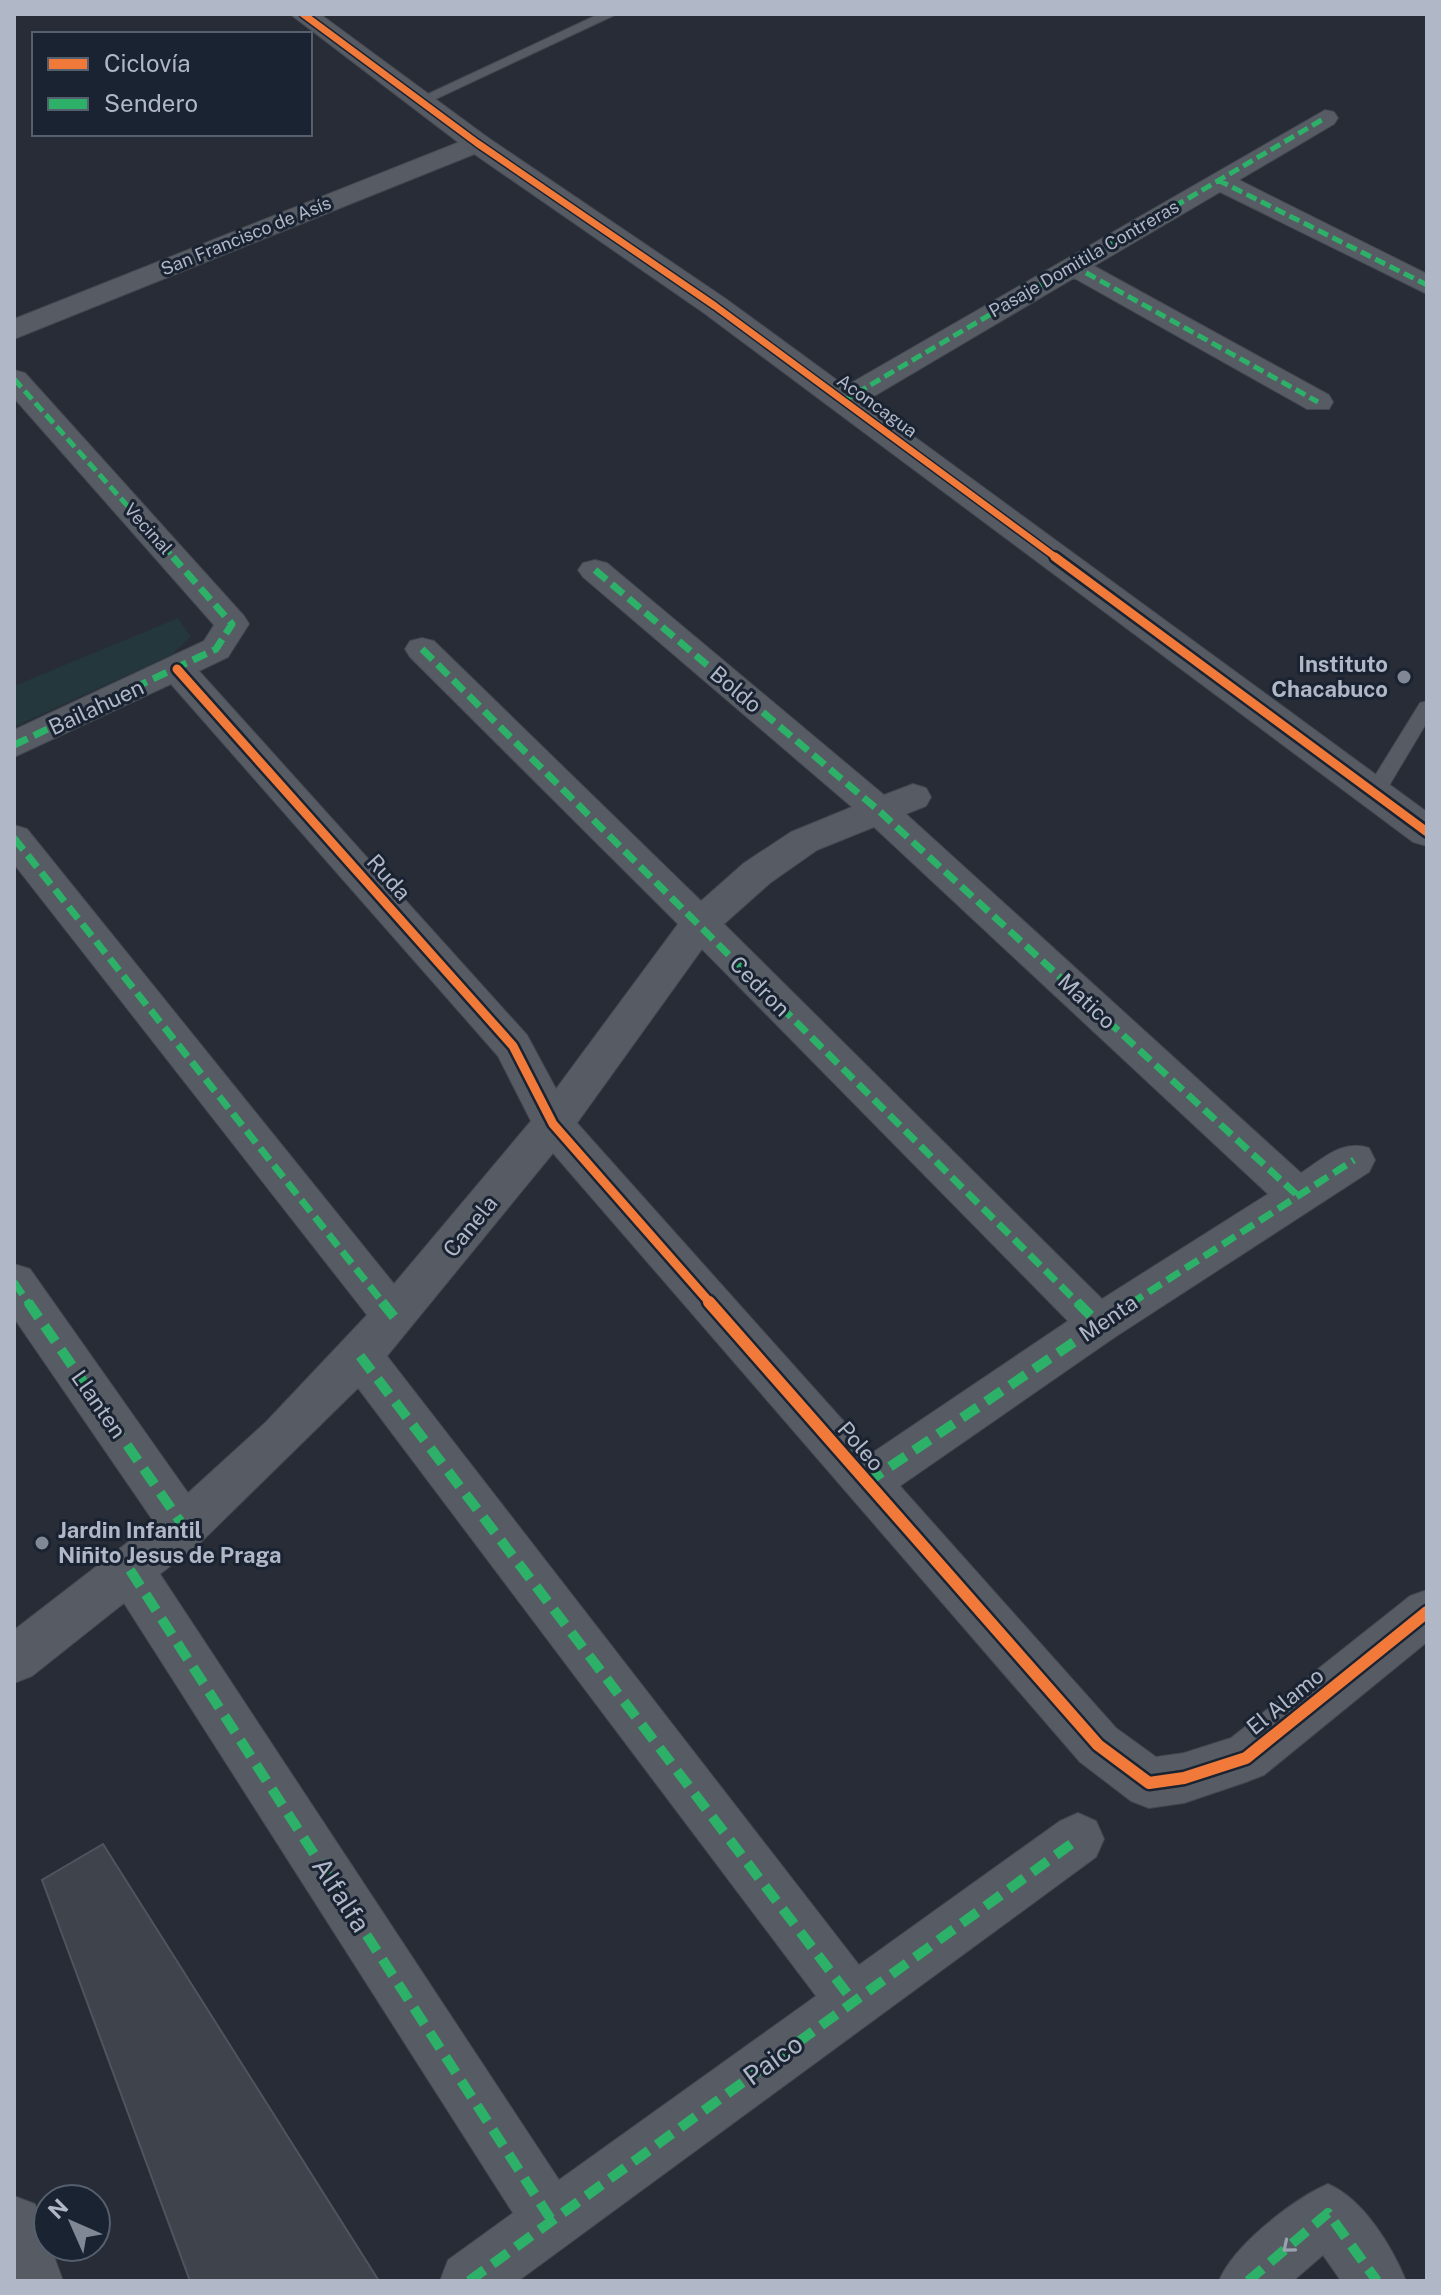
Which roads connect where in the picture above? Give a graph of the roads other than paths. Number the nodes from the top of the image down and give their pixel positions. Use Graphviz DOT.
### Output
graph roads {
  1 [pos="303,14"];
  2 [pos="610,14"];
  3 [pos="420,101"];
  4 [pos="1325,118"];
  5 [pos="477,143"];
  6 [pos="1218,180"];
  7 [pos="1072,265"];
  8 [pos="1427,285"];
  9 [pos="14,330"];
  10 [pos="14,379"];
  11 [pos="843,401"];
  12 [pos="1318,402"];
  13 [pos="595,570"];
  14 [pos="422,649"];
  15 [pos="177,669"];
  16 [pos="1427,707"];
  17 [pos="14,745"];
  18 [pos="1371,790"];
  19 [pos="895,803"];
  20 [pos="1427,832"];
  21 [pos="14,838"];
  22 [pos="698,925"];
  23 [pos="553,1124"];
  24 [pos="1354,1160"];
  25 [pos="1296,1194"];
  26 [pos="14,1282"];
  27 [pos="395,1318"];
  28 [pos="1099,1324"];
  29 [pos="360,1356"];
  30 [pos="866,1483"];
  31 [pos="184,1527"];
  32 [pos="130,1570"];
  33 [pos="1427,1612"];
  34 [pos="14,1660"];
  35 [pos="1149,1783"];
  36 [pos="1078,1839"];
  37 [pos="853,2001"];
  38 [pos="552,2221"];
  39 [pos="14,2225"];
  40 [pos="34,2281"];
  41 [pos="469,2281"];
  42 [pos="1248,2281"];
  43 [pos="1377,2281"];
  1 -- 3 [label="street, Aconcagua"];
  2 -- 3 [label="lane"];
  3 -- 5 [label="street, Aconcagua"];
  4 -- 6 [label="street, Pasaje Domitila Contreras"];
  5 -- 9 [label="street, San Francisco de Asís"];
  5 -- 11 [label="street, Aconcagua"];
  6 -- 7 [label="street, Pasaje Domitila Contreras"];
  6 -- 8 [label="street"];
  7 -- 11 [label="street, Pasaje Domitila Contreras"];
  7 -- 12 [label="street"];
  10 -- 15 [label="street, Vecinal"];
  11 -- 18 [label="street, Aconcagua"];
  13 -- 19 [label="street, Boldo"];
  14 -- 22 [label="street, Cedron"];
  15 -- 17 [label="street, Bailahuen"];
  15 -- 23 [label="street, Ruda"];
  16 -- 18 [label="lane"];
  18 -- 20 [label="street, Aconcagua"];
  19 -- 22 [label="street, Canela"];
  19 -- 25 [label="street, Matico"];
  21 -- 27 [label="street"];
  22 -- 23 [label="street, Canela"];
  22 -- 28 [label="street, Cedron"];
  23 -- 27 [label="street, Canela"];
  23 -- 30 [label="street, Poleo"];
  24 -- 25 [label="street, Menta"];
  25 -- 28 [label="street, Menta"];
  26 -- 31 [label="street, Llanten"];
  27 -- 29 [label="street, Canela"];
  28 -- 30 [label="street, Menta"];
  29 -- 31 [label="street, Canela"];
  29 -- 37 [label="street"];
  30 -- 35 [label="street, Poleo"];
  31 -- 32 [label="street, Canela"];
  32 -- 34 [label="street, Canela"];
  32 -- 38 [label="street, Alfalfa"];
  33 -- 35 [label="street, El Alamo"];
  36 -- 37 [label="street, Paico"];
  37 -- 38 [label="street, Paico"];
  38 -- 41 [label="street, Paico"];
  39 -- 40 [label="street"];
  43 -- 42 [label="street, one-way"];
}
